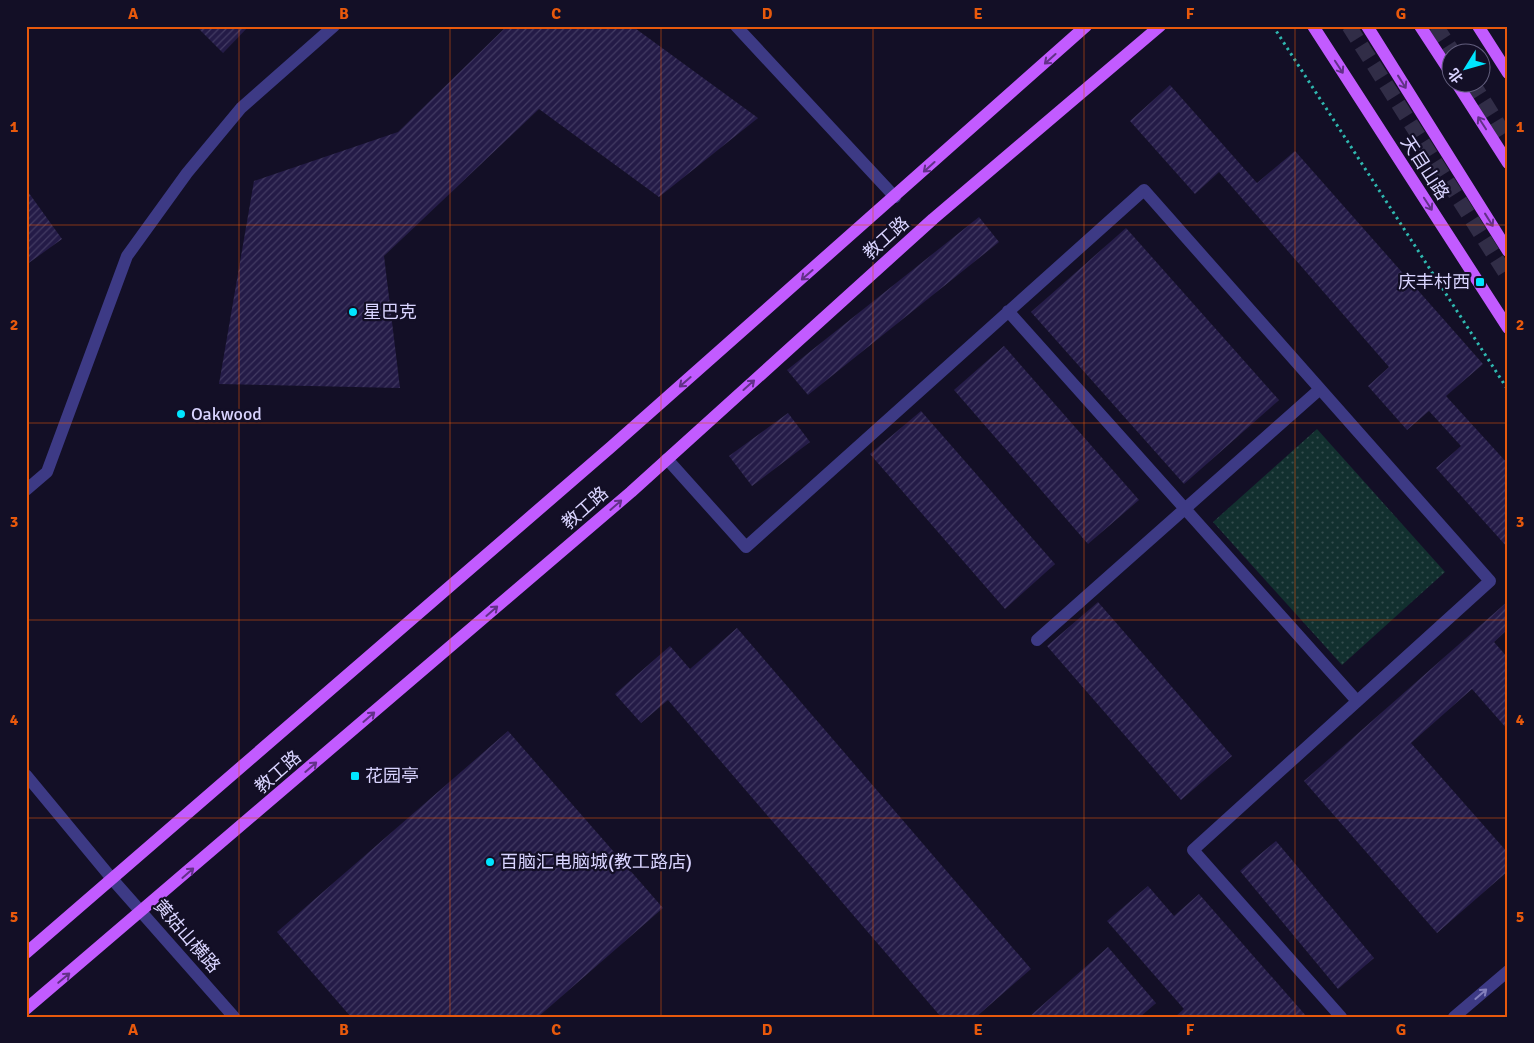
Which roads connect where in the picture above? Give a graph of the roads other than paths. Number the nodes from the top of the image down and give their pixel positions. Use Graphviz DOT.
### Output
graph roads {
  1 [pos="334,26"];
  2 [pos="736,26"];
  3 [pos="1086,26"];
  4 [pos="1160,26"];
  5 [pos="1313,26"];
  6 [pos="1367,26"];
  7 [pos="1420,26"];
  8 [pos="1478,26"];
  9 [pos="1442,60"];
  10 [pos="1508,73"];
  11 [pos="1462,92"];
  12 [pos="1508,163"];
  13 [pos="895,197"];
  14 [pos="1508,251"];
  15 [pos="1008,311"];
  16 [pos="1508,328"];
  17 [pos="1320,389"];
  18 [pos="667,459"];
  19 [pos="26,490"];
  20 [pos="1185,509"];
  21 [pos="1037,640"];
  22 [pos="1357,701"];
  23 [pos="26,775"];
  24 [pos="113,880"];
  25 [pos="142,912"];
  26 [pos="26,953"];
  27 [pos="1508,971"];
  28 [pos="26,1009"];
  29 [pos="234,1017"];
  30 [pos="1341,1017"];
  31 [pos="1454,1017"];
  1 -- 19 [label="street"];
  2 -- 13 [label="street"];
  3 -- 13 [label="main road, 教工路, one-way"];
  18 -- 4 [label="main road, 教工路, one-way"];
  5 -- 16 [label="main road, 天目山路, one-way"];
  6 -- 14 [label="main road, 天目山路, one-way"];
  7 -- 9 [label="main road"];
  8 -- 10 [label="main road"];
  12 -- 11 [label="main road, one-way"];
  13 -- 24 [label="main road, 教工路, one-way"];
  15 -- 17 [label="street"];
  15 -- 18 [label="street"];
  15 -- 20 [label="street"];
  17 -- 20 [label="street"];
  17 -- 22 [label="street"];
  25 -- 18 [label="main road, 教工路, one-way"];
  20 -- 21 [label="street"];
  20 -- 22 [label="street"];
  22 -- 30 [label="street"];
  23 -- 24 [label="street, 黄姑山横路"];
  24 -- 25 [label="street, 黄姑山横路"];
  24 -- 26 [label="main road, 教工路"];
  28 -- 25 [label="main road, 教工路, one-way"];
  25 -- 29 [label="street, 黄姑山横路"];
  31 -- 27 [label="street, one-way"];
}
